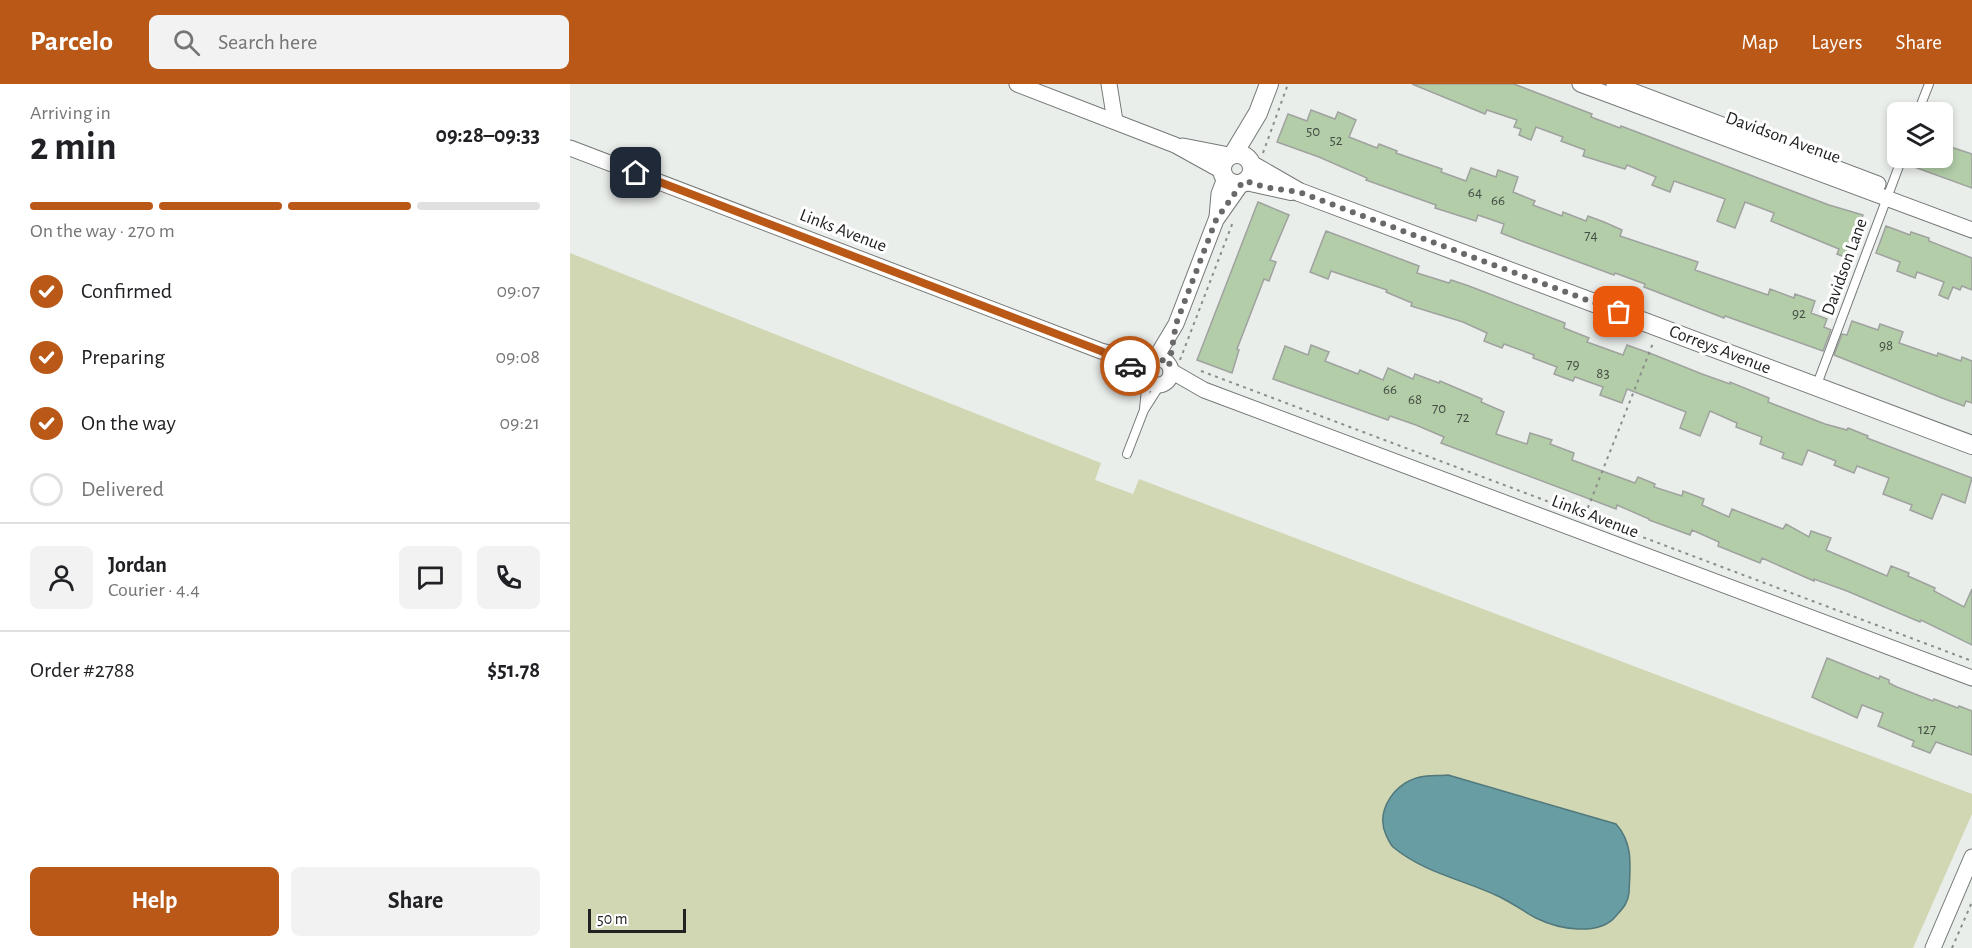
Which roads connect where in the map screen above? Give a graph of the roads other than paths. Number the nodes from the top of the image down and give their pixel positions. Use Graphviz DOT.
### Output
graph roads {
  1 [pos="1017,84"];
  2 [pos="1109,84"];
  3 [pos="1269,84"];
  4 [pos="1580,84"];
  5 [pos="1614,84"];
  6 [pos="1929,84"];
  7 [pos="1922,102"];
  8 [pos="1115,121"];
  9 [pos="570,148"];
  10 [pos="1240,167"];
  11 [pos="1898,168"];
  12 [pos="1888,193"];
  13 [pos="1972,219"];
  14 [pos="1972,230"];
  15 [pos="1160,371"];
  16 [pos="1816,387"];
  17 [pos="1144,410"];
  18 [pos="1972,445"];
  19 [pos="1127,454"];
  20 [pos="1972,678"];
  21 [pos="1972,857"];
  22 [pos="1933,948"];
  1 -- 8 [label="street, Correys Avenue"];
  2 -- 8 [label="street"];
  3 -- 10 [label="street"];
  4 -- 12 [label="street, Davidson Avenue"];
  5 -- 12 [label="street, Davidson Avenue"];
  6 -- 7 [label="lane"];
  8 -- 10 [label="street, Correys Avenue"];
  9 -- 15 [label="street, Links Avenue"];
  10 -- 15 [label="street"];
  10 -- 16 [label="street, Correys Avenue"];
  11 -- 12 [label="lane, Davidson Lane"];
  12 -- 13 [label="street, Davidson Avenue"];
  12 -- 14 [label="street, Davidson Avenue"];
  12 -- 16 [label="lane, Davidson Lane"];
  15 -- 17 [label="lane"];
  15 -- 17 [label="lane"];
  15 -- 20 [label="street, Links Avenue"];
  16 -- 18 [label="street, Correys Avenue"];
  17 -- 19 [label="lane"];
  21 -- 22 [label="street"];
}
